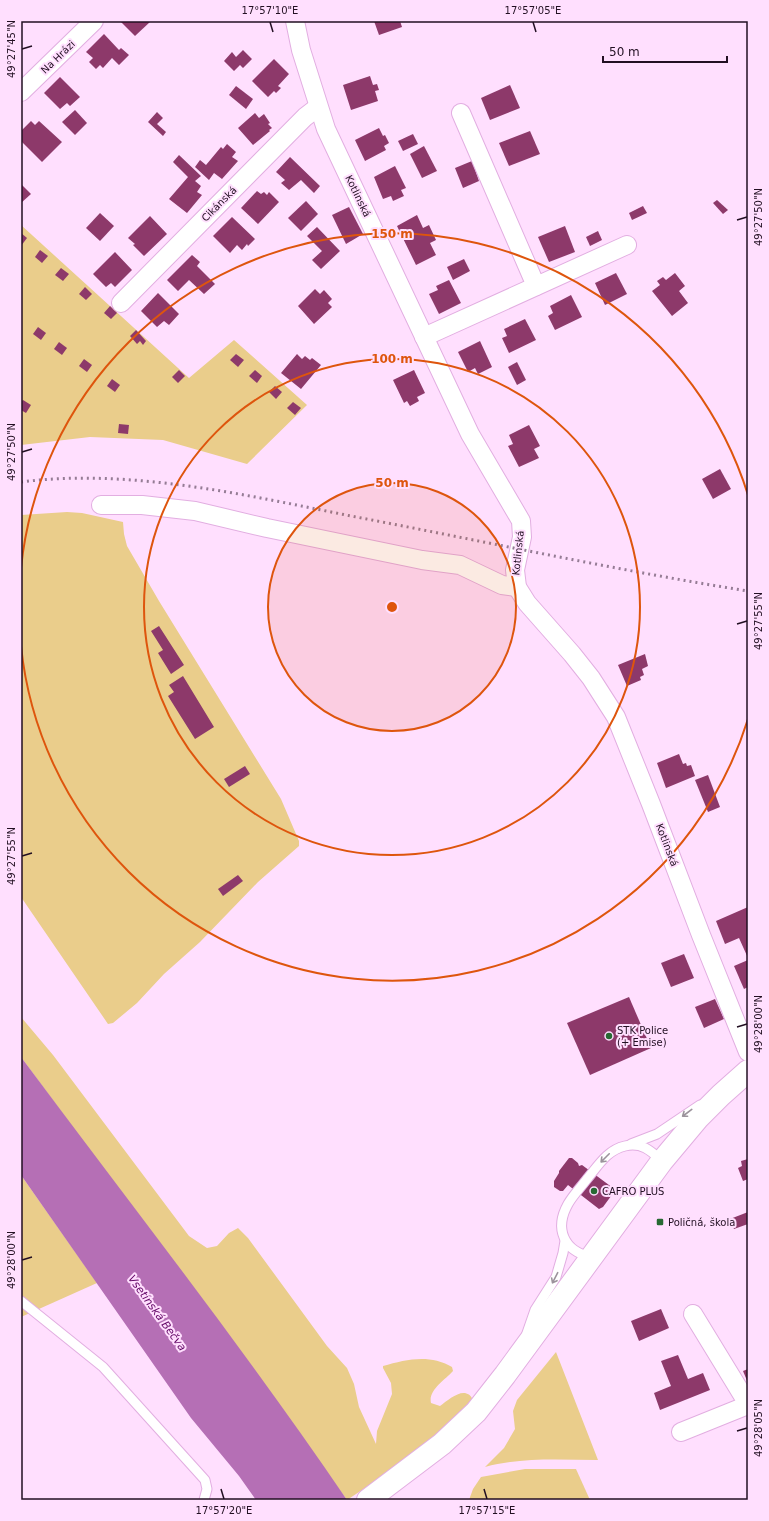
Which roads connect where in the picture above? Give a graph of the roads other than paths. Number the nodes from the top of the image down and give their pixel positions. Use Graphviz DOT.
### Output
graph roads {
  1 [pos="94,21"];
  2 [pos="295,21"];
  3 [pos="21,92"];
  4 [pos="318,107"];
  5 [pos="461,113"];
  6 [pos="627,245"];
  7 [pos="536,286"];
  8 [pos="121,303"];
  9 [pos="424,337"];
  10 [pos="101,505"];
  11 [pos="517,587"];
  12 [pos="748,1052"];
  13 [pos="748,1071"];
  14 [pos="721,1095"];
  15 [pos="626,1146"];
  16 [pos="662,1161"];
  17 [pos="565,1241"];
  18 [pos="592,1257"];
  19 [pos="21,1300"];
  20 [pos="693,1314"];
  21 [pos="521,1353"];
  22 [pos="748,1405"];
  23 [pos="681,1432"];
  24 [pos="204,1500"];
  25 [pos="368,1500"];
  1 -- 3 [label="street, Na Hrázi"];
  2 -- 4 [label="street, Kotlinská"];
  4 -- 8 [label="street, Cikánská"];
  4 -- 9 [label="street, Kotlinská"];
  5 -- 7 [label="street"];
  6 -- 7 [label="street"];
  7 -- 9 [label="street"];
  9 -- 11 [label="street, Kotlinská"];
  10 -- 11 [label="street"];
  11 -- 12 [label="street, Kotlinská"];
  13 -- 14 [label="main road"];
  14 -- 15 [label="lane, one-way"];
  14 -- 16 [label="main road"];
  15 -- 16 [label="lane"];
  15 -- 17 [label="lane, one-way"];
  16 -- 18 [label="main road"];
  17 -- 18 [label="lane"];
  17 -- 21 [label="lane, one-way"];
  18 -- 21 [label="main road"];
  19 -- 24 [label="lane"];
  20 -- 22 [label="street"];
  21 -- 25 [label="main road"];
  22 -- 23 [label="street"];
}
